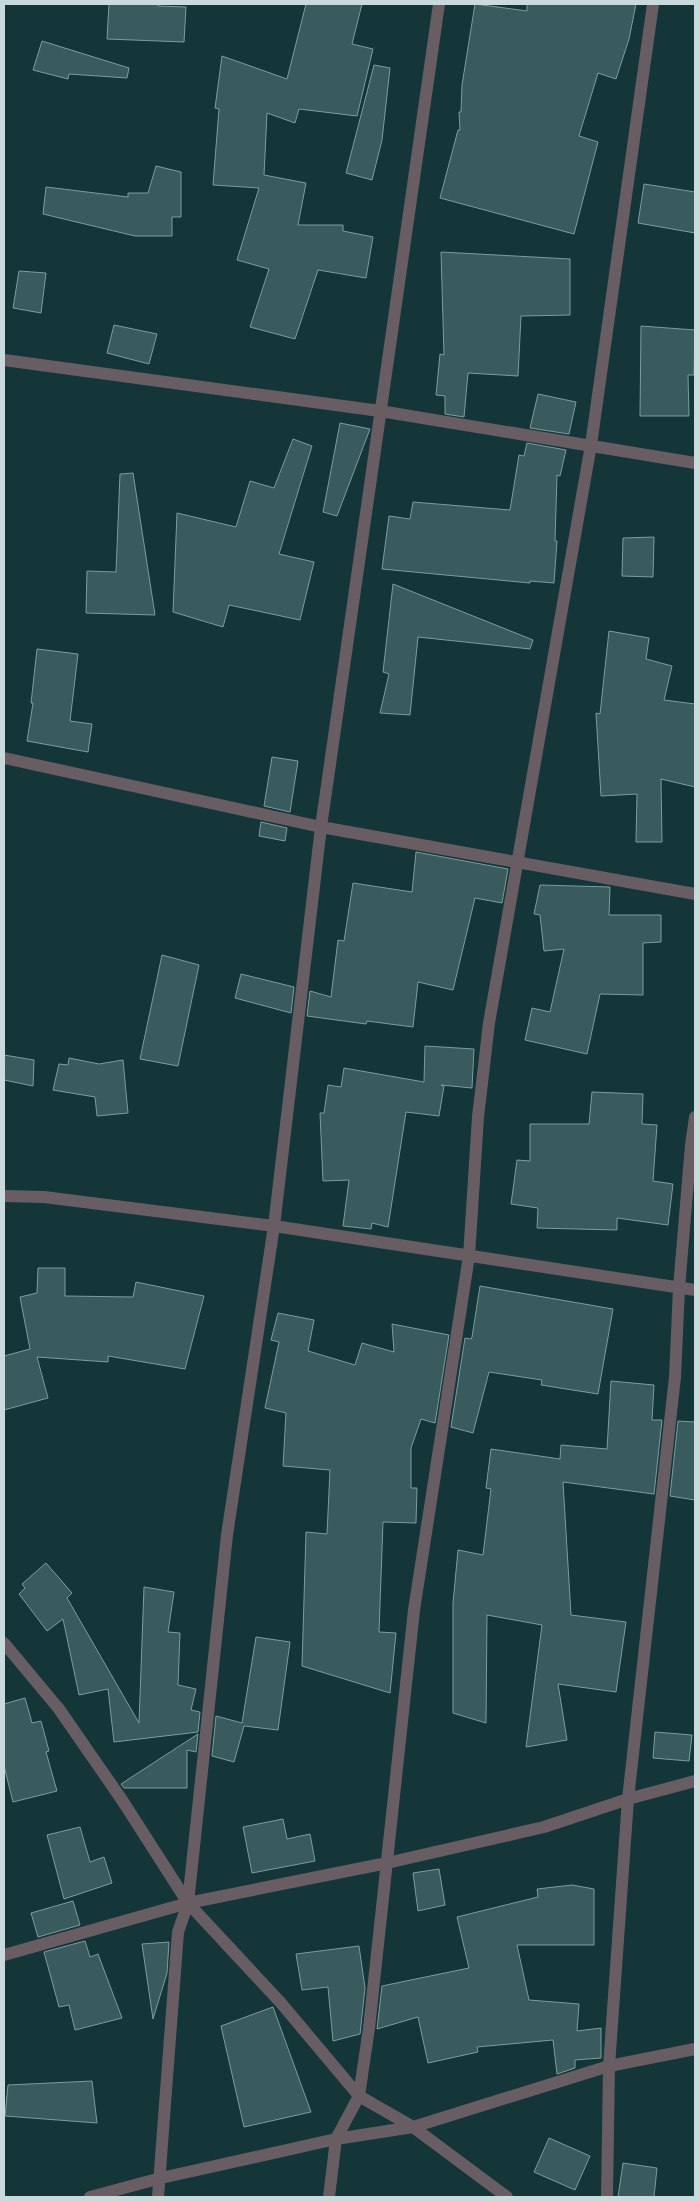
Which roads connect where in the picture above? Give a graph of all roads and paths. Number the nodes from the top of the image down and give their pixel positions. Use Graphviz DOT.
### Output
graph roads {
  1 [pos="439,4"];
  2 [pos="653,4"];
  3 [pos="4,360"];
  4 [pos="380,411"];
  5 [pos="591,445"];
  6 [pos="695,463"];
  7 [pos="4,758"];
  8 [pos="321,827"];
  9 [pos="516,861"];
  10 [pos="695,894"];
  11 [pos="695,1117"];
  12 [pos="4,1196"];
  13 [pos="274,1226"];
  14 [pos="469,1256"];
  15 [pos="679,1288"];
  16 [pos="695,1290"];
  17 [pos="4,1642"];
  18 [pos="695,1781"];
  19 [pos="628,1799"];
  20 [pos="388,1863"];
  21 [pos="188,1903"];
  22 [pos="4,1955"];
  23 [pos="695,2049"];
  24 [pos="609,2066"];
  25 [pos="359,2096"];
  26 [pos="413,2127"];
  27 [pos="336,2139"];
  28 [pos="161,2178"];
  29 [pos="90,2197"];
  30 [pos="158,2197"];
  31 [pos="329,2197"];
  32 [pos="507,2197"];
  33 [pos="608,2197"];
  1 -- 4 [label="street"];
  2 -- 5 [label="street"];
  3 -- 4 [label="street"];
  4 -- 5 [label="street"];
  4 -- 8 [label="street"];
  5 -- 6 [label="street"];
  5 -- 9 [label="street"];
  7 -- 8 [label="street"];
  8 -- 9 [label="street"];
  8 -- 13 [label="street"];
  9 -- 10 [label="street"];
  9 -- 14 [label="street"];
  11 -- 15 [label="street"];
  12 -- 13 [label="street"];
  13 -- 14 [label="street"];
  13 -- 21 [label="street"];
  14 -- 15 [label="street"];
  14 -- 20 [label="street"];
  15 -- 16 [label="street"];
  15 -- 19 [label="street"];
  17 -- 21 [label="street"];
  18 -- 19 [label="street"];
  19 -- 20 [label="street"];
  19 -- 24 [label="street"];
  20 -- 21 [label="street"];
  20 -- 25 [label="street"];
  21 -- 22 [label="street"];
  21 -- 25 [label="street"];
  21 -- 28 [label="street"];
  23 -- 24 [label="street"];
  24 -- 26 [label="street"];
  24 -- 33 [label="street"];
  25 -- 26 [label="street"];
  25 -- 27 [label="street"];
  26 -- 27 [label="street"];
  26 -- 32 [label="street"];
  27 -- 28 [label="street"];
  27 -- 31 [label="street"];
  28 -- 29 [label="street"];
  28 -- 30 [label="street"];
}
